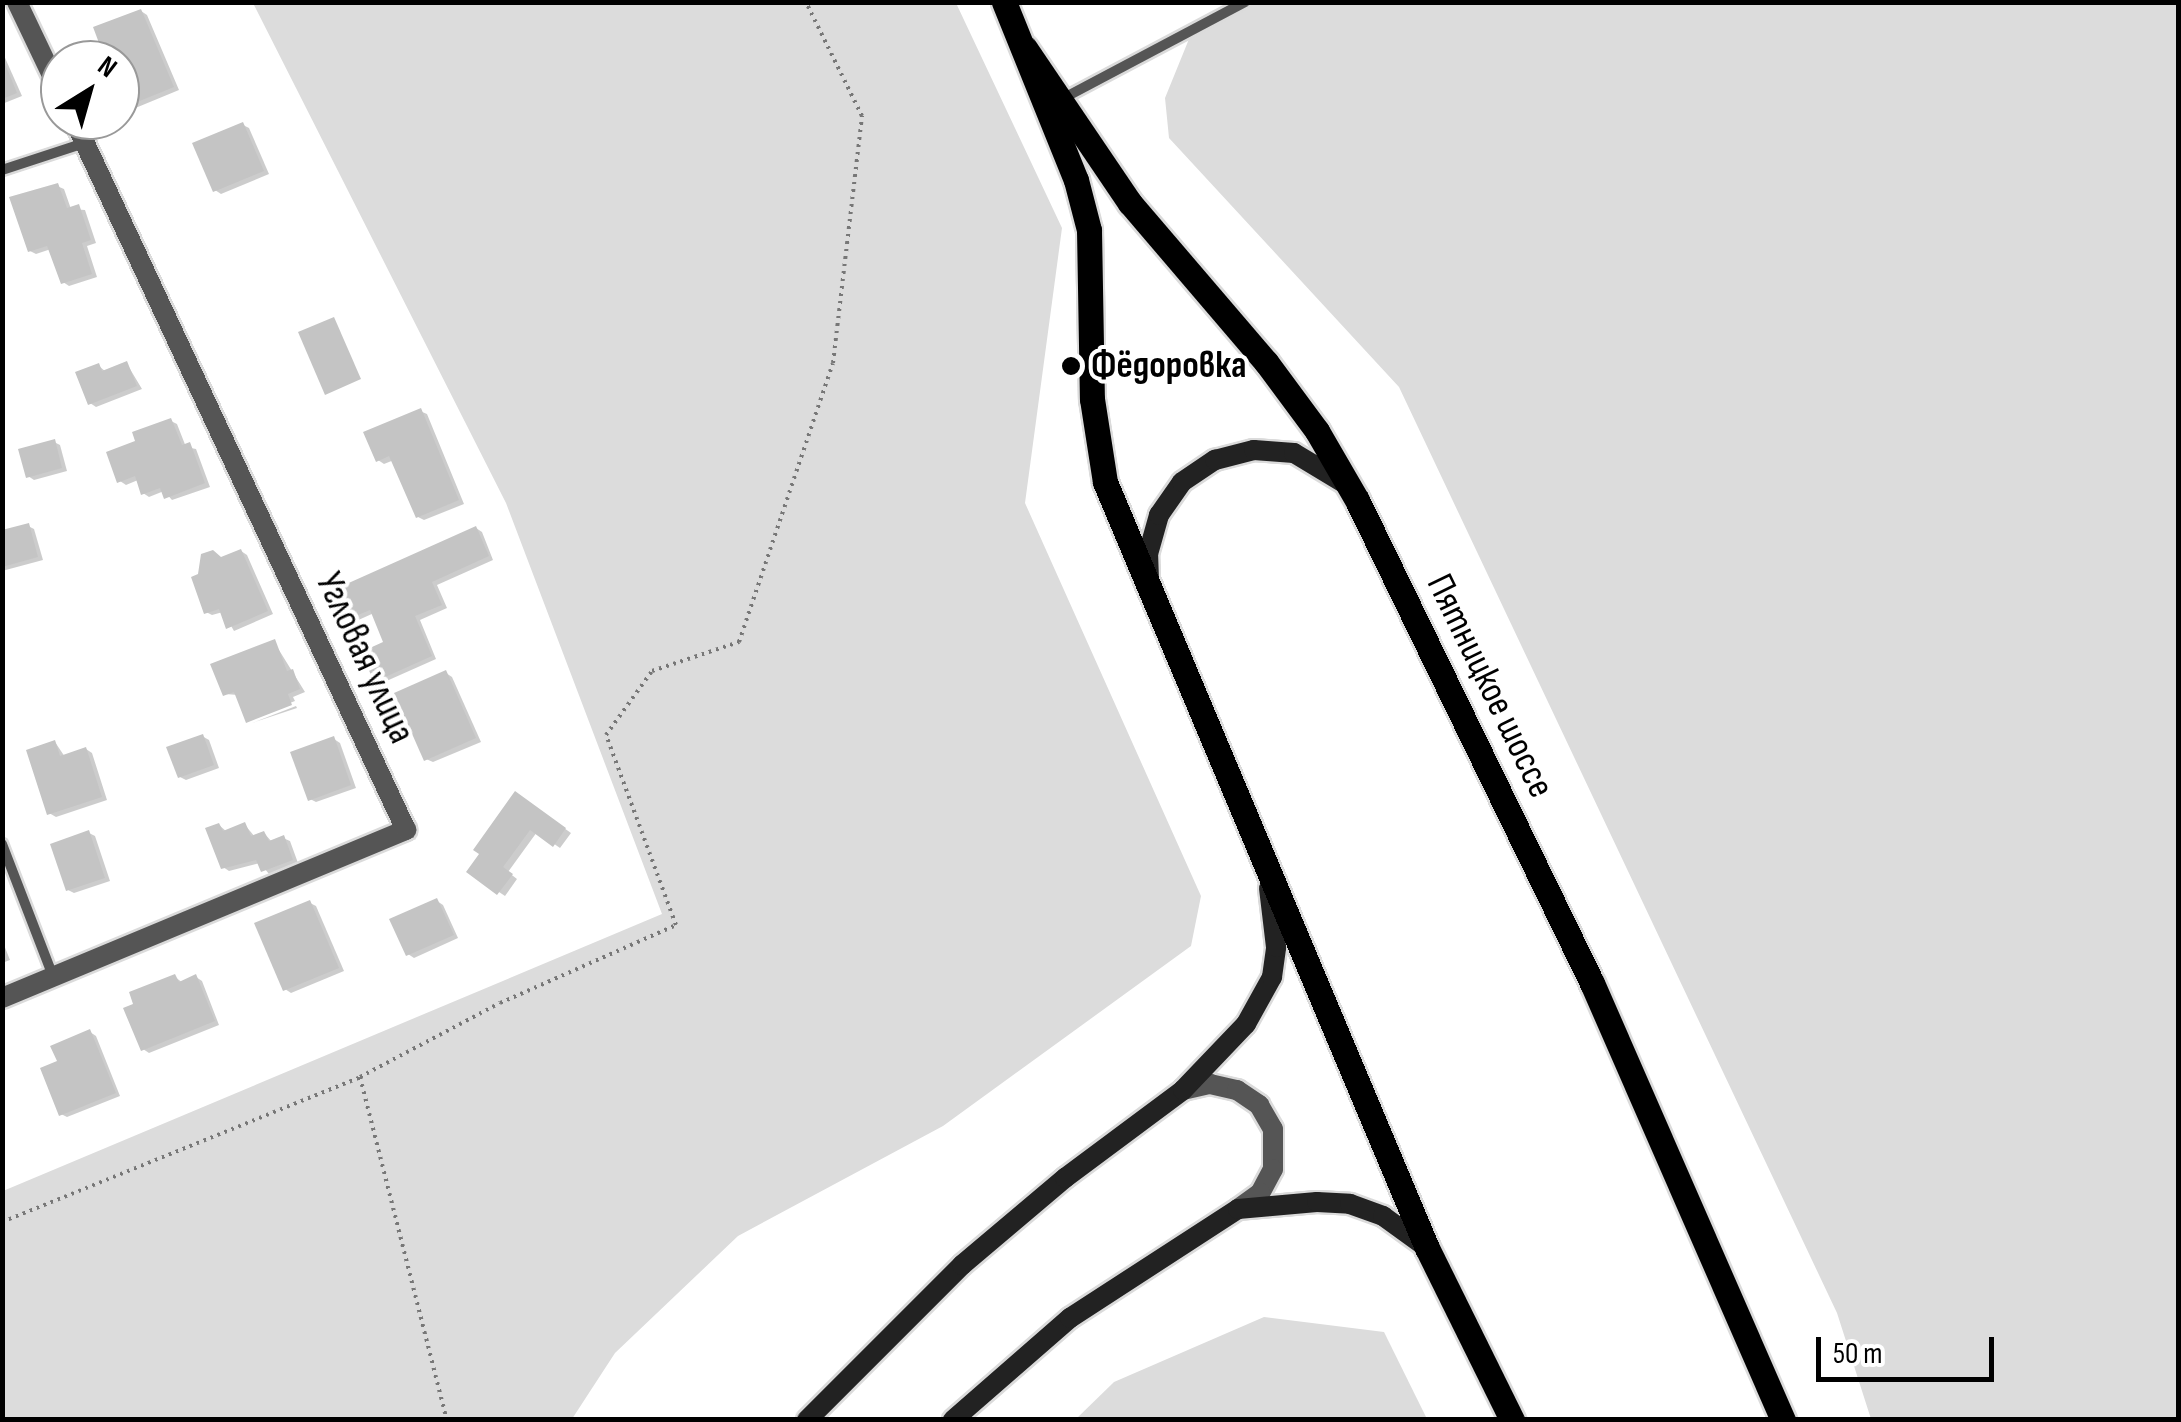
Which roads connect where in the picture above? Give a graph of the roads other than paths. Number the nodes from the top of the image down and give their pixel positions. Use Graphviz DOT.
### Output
graph roads {
  1 [pos="17,2"];
  2 [pos="1004,2"];
  3 [pos="1246,2"];
  4 [pos="1025,48"];
  5 [pos="40,50"];
  6 [pos="1059,100"];
  7 [pos="83,140"];
  8 [pos="84,143"];
  9 [pos="2,170"];
  10 [pos="1358,500"];
  11 [pos="1154,606"];
  12 [pos="2,844"];
  13 [pos="1268,876"];
  14 [pos="53,976"];
  15 [pos="2,998"];
  16 [pos="1183,1090"];
  17 [pos="1238,1209"];
  18 [pos="1427,1248"];
  19 [pos="807,1420"];
  20 [pos="952,1420"];
  21 [pos="1512,1420"];
  22 [pos="1783,1420"];
  1 -- 5 [label="street"];
  2 -- 4 [label="main road, Пятницкое шоссе"];
  3 -- 6 [label="lane"];
  4 -- 6 [label="main road, Пятницкое шоссе"];
  4 -- 11 [label="main road, Пятницкое шоссе"];
  6 -- 10 [label="main road, Пятницкое шоссе"];
  7 -- 8 [label="street, Угловая улица"];
  8 -- 9 [label="lane"];
  8 -- 14 [label="street, Угловая улица"];
  10 -- 11 [label="street"];
  10 -- 22 [label="main road, Пятницкое шоссе"];
  11 -- 13 [label="main road, Пятницкое шоссе"];
  12 -- 14 [label="lane"];
  13 -- 16 [label="street"];
  13 -- 18 [label="main road, Пятницкое шоссе"];
  14 -- 15 [label="street, Угловая улица"];
  16 -- 17 [label="street"];
  16 -- 19 [label="street"];
  17 -- 18 [label="street"];
  17 -- 20 [label="street"];
  18 -- 21 [label="main road, Пятницкое шоссе"];
}
